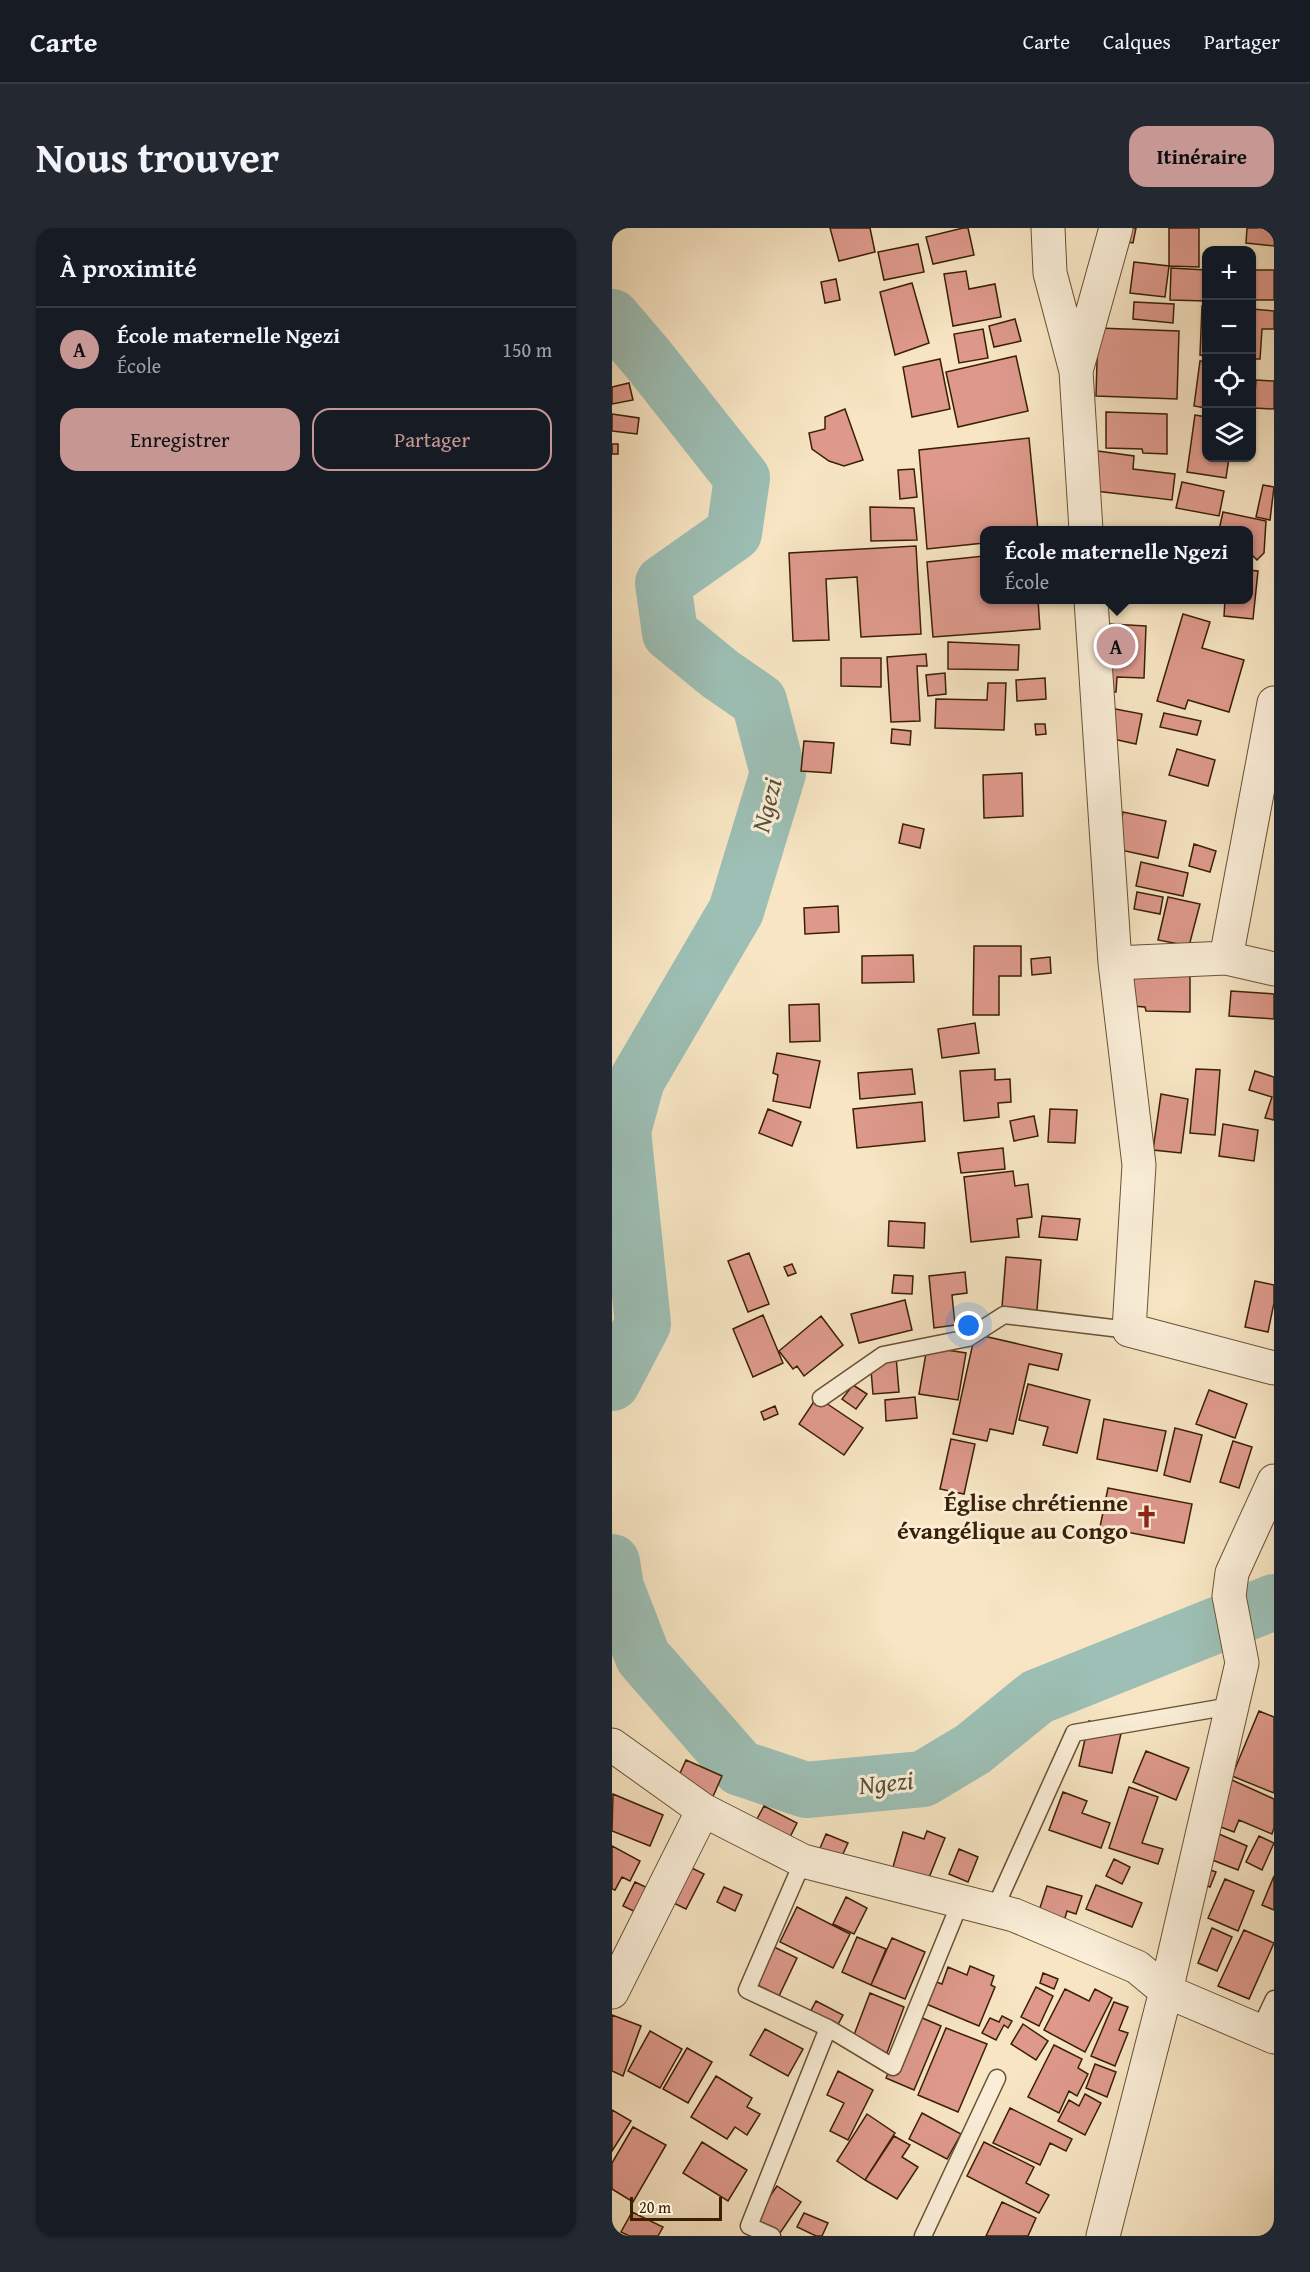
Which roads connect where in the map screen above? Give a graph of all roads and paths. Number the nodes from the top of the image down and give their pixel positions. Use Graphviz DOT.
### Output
graph roads {
  1 [pos="1025,228"];
  2 [pos="1048,228"];
  3 [pos="1116,228"];
  4 [pos="1050,273"];
  5 [pos="1076,371"];
  6 [pos="1086,526"];
  7 [pos="1091,604"];
  8 [pos="1274,703"];
  9 [pos="1226,958"];
  10 [pos="1115,963"];
  11 [pos="1274,969"];
  12 [pos="1129,1330"];
  13 [pos="1274,1368"];
  14 [pos="821,1398"];
  15 [pos="1274,1482"];
  16 [pos="1231,1706"];
  17 [pos="612,1745"];
  18 [pos="703,1810"];
  19 [pos="803,1861"];
  20 [pos="960,1903"];
  21 [pos="994,1910"];
  22 [pos="1166,1991"];
  23 [pos="612,1992"];
  24 [pos="1274,1999"];
  25 [pos="828,2028"];
  26 [pos="1266,2034"];
  27 [pos="997,2078"];
  28 [pos="772,2236"];
  29 [pos="923,2236"];
  30 [pos="1103,2236"];
  1 -- 4 [label="street"];
  2 -- 4 [label="street"];
  3 -- 5 [label="street"];
  4 -- 5 [label="street"];
  5 -- 6 [label="street"];
  7 -- 10 [label="street"];
  8 -- 9 [label="street"];
  9 -- 10 [label="street"];
  9 -- 11 [label="street"];
  10 -- 12 [label="street"];
  12 -- 13 [label="street"];
  12 -- 14 [label="lane"];
  15 -- 16 [label="street"];
  16 -- 21 [label="lane"];
  16 -- 22 [label="street"];
  17 -- 18 [label="street"];
  18 -- 19 [label="street"];
  18 -- 23 [label="street"];
  19 -- 20 [label="street"];
  19 -- 25 [label="lane"];
  20 -- 21 [label="street"];
  20 -- 25 [label="lane"];
  21 -- 22 [label="street"];
  22 -- 26 [label="street"];
  22 -- 30 [label="street"];
  24 -- 26 [label="lane"];
  25 -- 28 [label="lane"];
  27 -- 29 [label="lane"];
}
